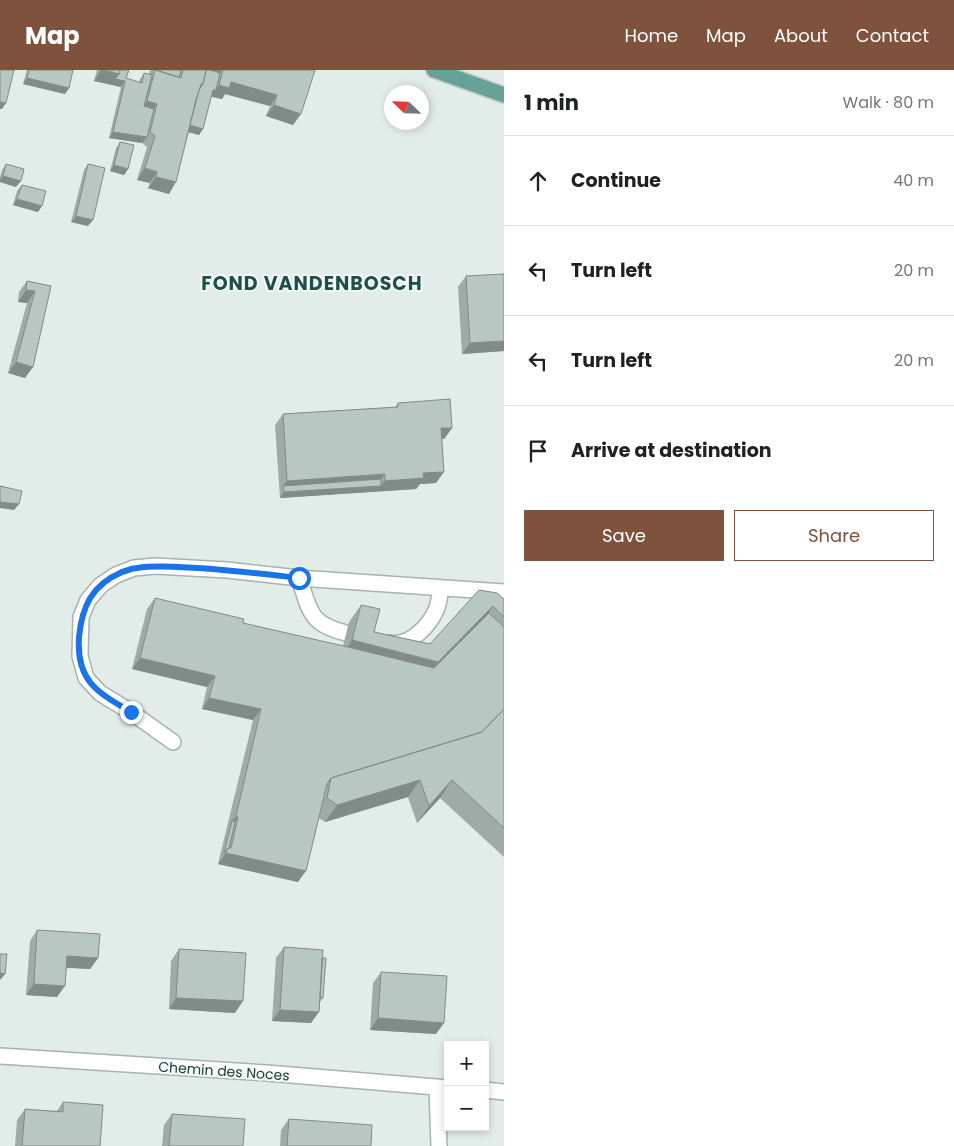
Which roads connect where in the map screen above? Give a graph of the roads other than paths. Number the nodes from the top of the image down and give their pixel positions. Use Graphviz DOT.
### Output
graph roads {
  1 [pos="434,70"];
  2 [pos="504,95"];
  3 [pos="299,578"];
  4 [pos="441,588"];
  5 [pos="504,592"];
  6 [pos="346,633"];
  7 [pos="373,639"];
  8 [pos="173,742"];
  9 [pos="0,1056"];
  10 [pos="443,1088"];
  11 [pos="489,1090"];
  12 [pos="504,1092"];
  13 [pos="439,1146"];
  1 -- 2 [label="main road"];
  3 -- 4 [label="street"];
  3 -- 6 [label="street"];
  3 -- 8 [label="street"];
  4 -- 5 [label="street"];
  4 -- 7 [label="street"];
  9 -- 10 [label="street, Chemin des Noces"];
  10 -- 13 [label="street"];
  11 -- 12 [label="street"];
}
